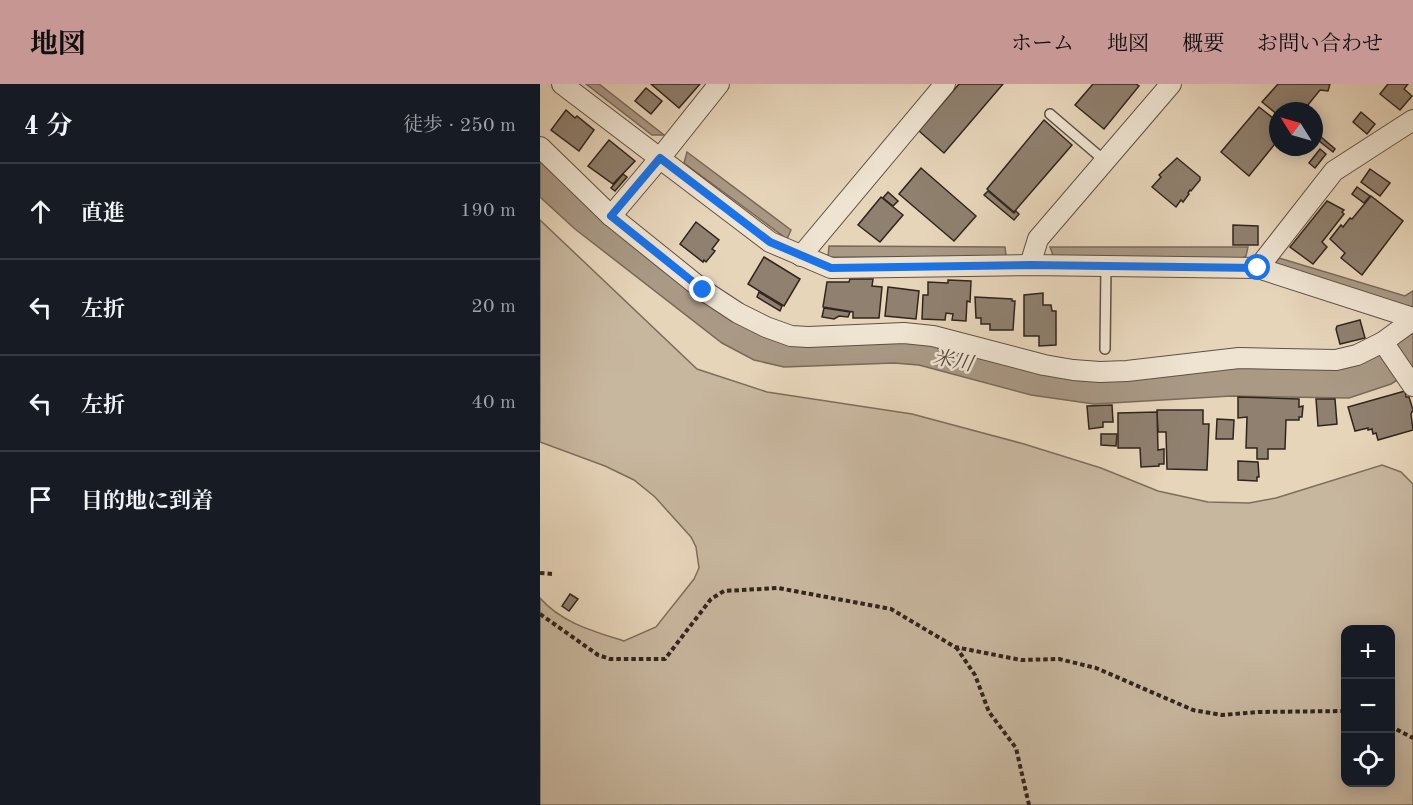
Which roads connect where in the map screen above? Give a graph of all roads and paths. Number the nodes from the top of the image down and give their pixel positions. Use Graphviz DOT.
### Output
graph roads {
  1 [pos="562,84"];
  2 [pos="719,84"];
  3 [pos="945,84"];
  4 [pos="1171,84"];
  5 [pos="1050,114"];
  6 [pos="1413,120"];
  7 [pos="540,147"];
  8 [pos="660,158"];
  9 [pos="1105,161"];
  10 [pos="611,216"];
  11 [pos="801,256"];
  12 [pos="1030,265"];
  13 [pos="1106,266"];
  14 [pos="1258,268"];
  15 [pos="1413,319"];
  16 [pos="1386,347"];
  17 [pos="1106,349"];
  18 [pos="1411,383"];
  19 [pos="540,573"];
  20 [pos="553,574"];
  21 [pos="540,614"];
  22 [pos="955,647"];
  23 [pos="1341,711"];
  24 [pos="1395,729"];
  25 [pos="1413,738"];
  26 [pos="1029,805"];
  1 -- 8 [label="street"];
  2 -- 8 [label="street"];
  3 -- 11 [label="street"];
  4 -- 9 [label="street"];
  5 -- 9 [label="lane"];
  6 -- 14 [label="street"];
  7 -- 10 [label="street"];
  8 -- 10 [label="street"];
  8 -- 11 [label="street"];
  9 -- 12 [label="street"];
  10 -- 16 [label="street"];
  11 -- 12 [label="street"];
  12 -- 13 [label="street"];
  13 -- 14 [label="street"];
  13 -- 17 [label="lane"];
  14 -- 15 [label="street"];
  15 -- 16 [label="street"];
  16 -- 18 [label="street"];
  19 -- 20 [label="path"];
  21 -- 22 [label="path"];
  22 -- 23 [label="path"];
  22 -- 26 [label="path"];
  24 -- 25 [label="path"];
}
